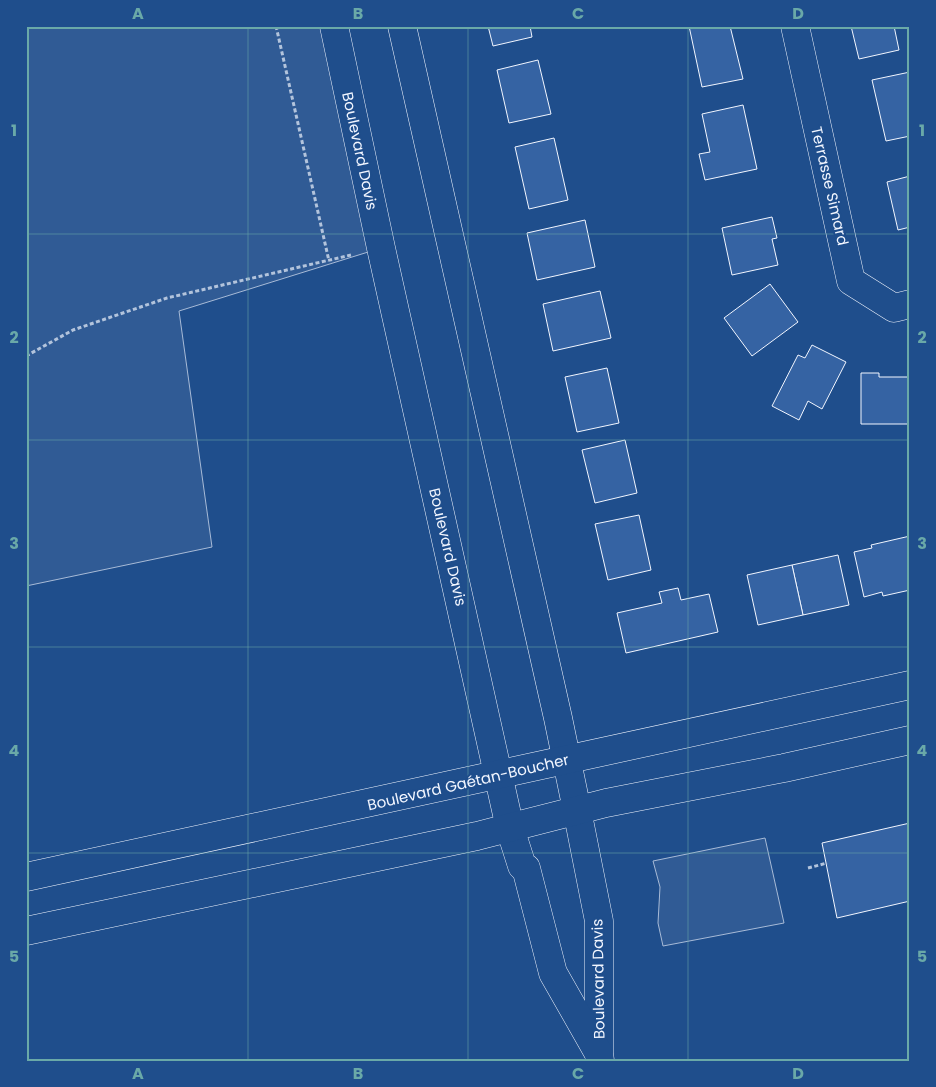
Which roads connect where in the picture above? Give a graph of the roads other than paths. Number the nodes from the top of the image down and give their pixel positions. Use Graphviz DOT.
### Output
graph roads {
  1 [pos="334,26"];
  2 [pos="402,26"];
  3 [pos="795,26"];
  4 [pos="910,304"];
  5 [pos="910,685"];
  6 [pos="910,740"];
  7 [pos="567,760"];
  8 [pos="499,774"];
  9 [pos="576,810"];
  10 [pos="510,828"];
  11 [pos="26,878"];
  12 [pos="26,931"];
  13 [pos="600,1057"];
  1 -- 8 [label="street, Boulevard Davis"];
  2 -- 7 [label="street, Boulevard Davis"];
  3 -- 4 [label="street, Terrasse Simard"];
  5 -- 7 [label="street, Boulevard Gaétan-Boucher"];
  6 -- 9 [label="street"];
  7 -- 8 [label="street, Boulevard Gaétan-Boucher"];
  7 -- 9 [label="street, Boulevard Davis"];
  8 -- 10 [label="street, Boulevard Davis"];
  8 -- 11 [label="street, Boulevard Gaétan-Boucher"];
  9 -- 10 [label="street"];
  9 -- 13 [label="street, Boulevard Davis"];
  10 -- 12 [label="street"];
  10 -- 13 [label="street, Boulevard Davis"];
}
